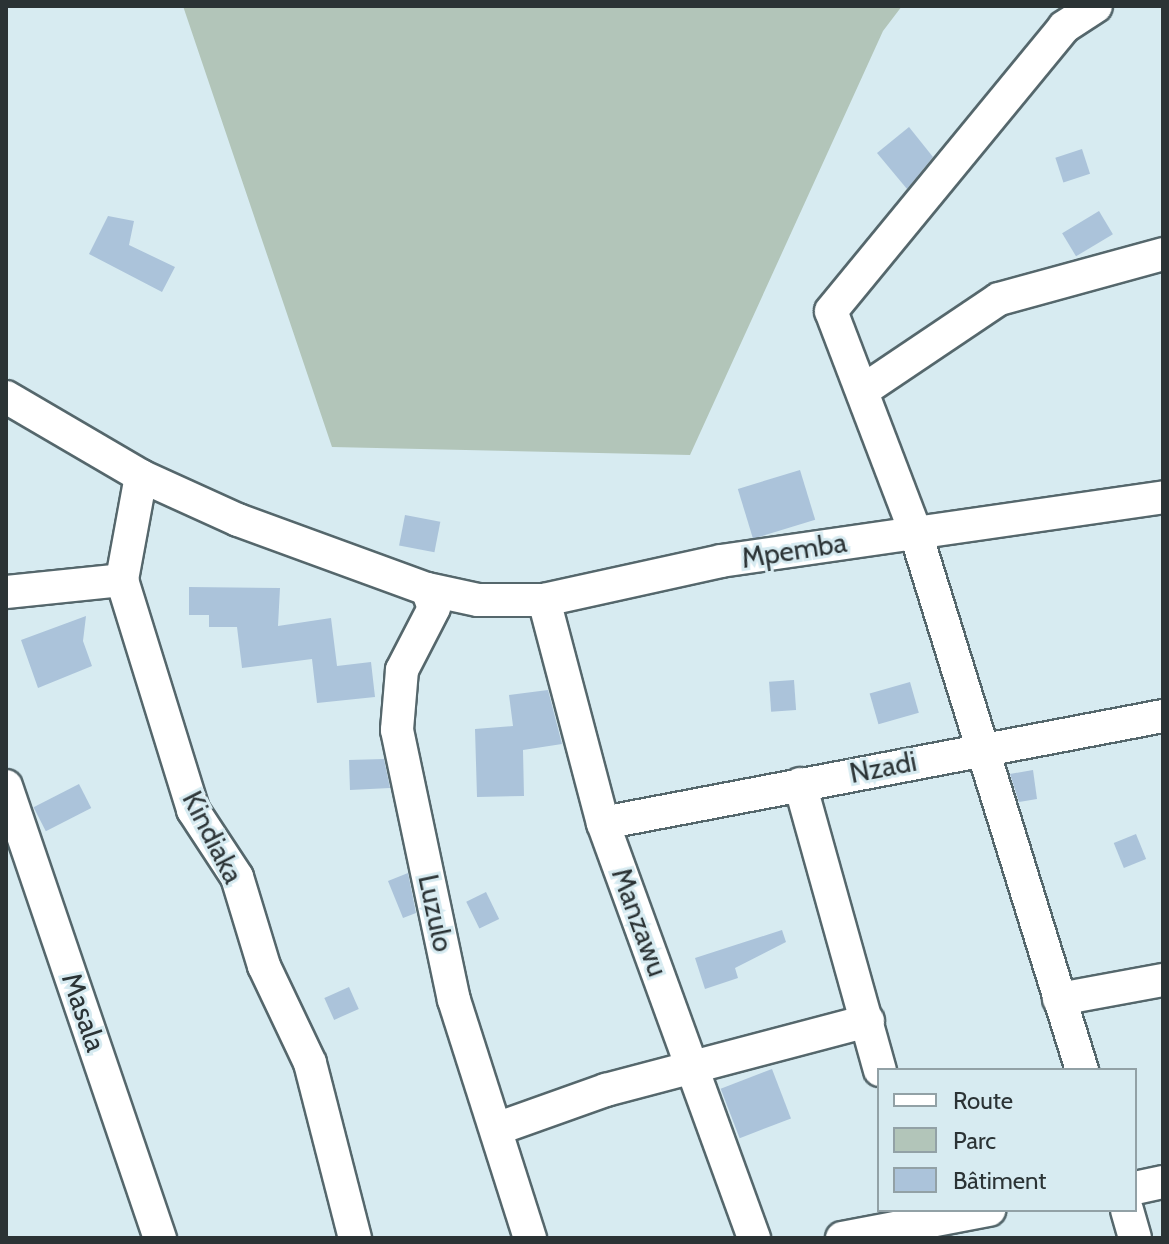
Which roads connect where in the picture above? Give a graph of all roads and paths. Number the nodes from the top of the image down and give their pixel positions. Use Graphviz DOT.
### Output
graph roads {
  1 [pos="1096,6"];
  2 [pos="1163,254"];
  3 [pos="865,389"];
  4 [pos="6,397"];
  5 [pos="141,476"];
  6 [pos="1163,497"];
  7 [pos="915,531"];
  8 [pos="122,580"];
  9 [pos="427,589"];
  10 [pos="6,592"];
  11 [pos="544,600"];
  12 [pos="1163,716"];
  13 [pos="984,747"];
  14 [pos="800,784"];
  15 [pos="6,786"];
  16 [pos="603,823"];
  17 [pos="1163,980"];
  18 [pos="1059,999"];
  19 [pos="868,1021"];
  20 [pos="880,1068"];
  21 [pos="1081,1068"];
  22 [pos="690,1072"];
  23 [pos="499,1128"];
  24 [pos="1163,1182"];
  25 [pos="1137,1188"];
  26 [pos="964,1212"];
  27 [pos="1128,1212"];
  28 [pos="914,1216"];
  29 [pos="160,1238"];
  30 [pos="355,1238"];
  31 [pos="530,1238"];
  32 [pos="754,1238"];
  33 [pos="842,1238"];
  34 [pos="1135,1238"];
  1 -- 3 [label="street"];
  2 -- 3 [label="street"];
  3 -- 7 [label="street"];
  4 -- 5 [label="street, Mpemba"];
  5 -- 8 [label="street, Kindiaka"];
  5 -- 9 [label="street, Mpemba"];
  6 -- 7 [label="street, Mpemba"];
  7 -- 11 [label="street, Mpemba"];
  7 -- 13 [label="street"];
  8 -- 10 [label="street"];
  8 -- 30 [label="street, Kindiaka"];
  9 -- 11 [label="street, Mpemba"];
  9 -- 23 [label="street, Luzulo"];
  11 -- 16 [label="street, Manzawu"];
  12 -- 13 [label="street, Nzadi"];
  13 -- 14 [label="street, Nzadi"];
  13 -- 18 [label="street"];
  14 -- 16 [label="street, Nzadi"];
  14 -- 19 [label="street"];
  15 -- 29 [label="street, Masala"];
  16 -- 22 [label="street, Manzawu"];
  17 -- 18 [label="street"];
  18 -- 21 [label="street"];
  19 -- 20 [label="street"];
  19 -- 22 [label="street"];
  22 -- 23 [label="street"];
  22 -- 32 [label="street, Manzawu"];
  23 -- 31 [label="street, Luzulo"];
  24 -- 25 [label="street"];
  26 -- 28 [label="street"];
  27 -- 34 [label="street"];
  28 -- 33 [label="street"];
}
